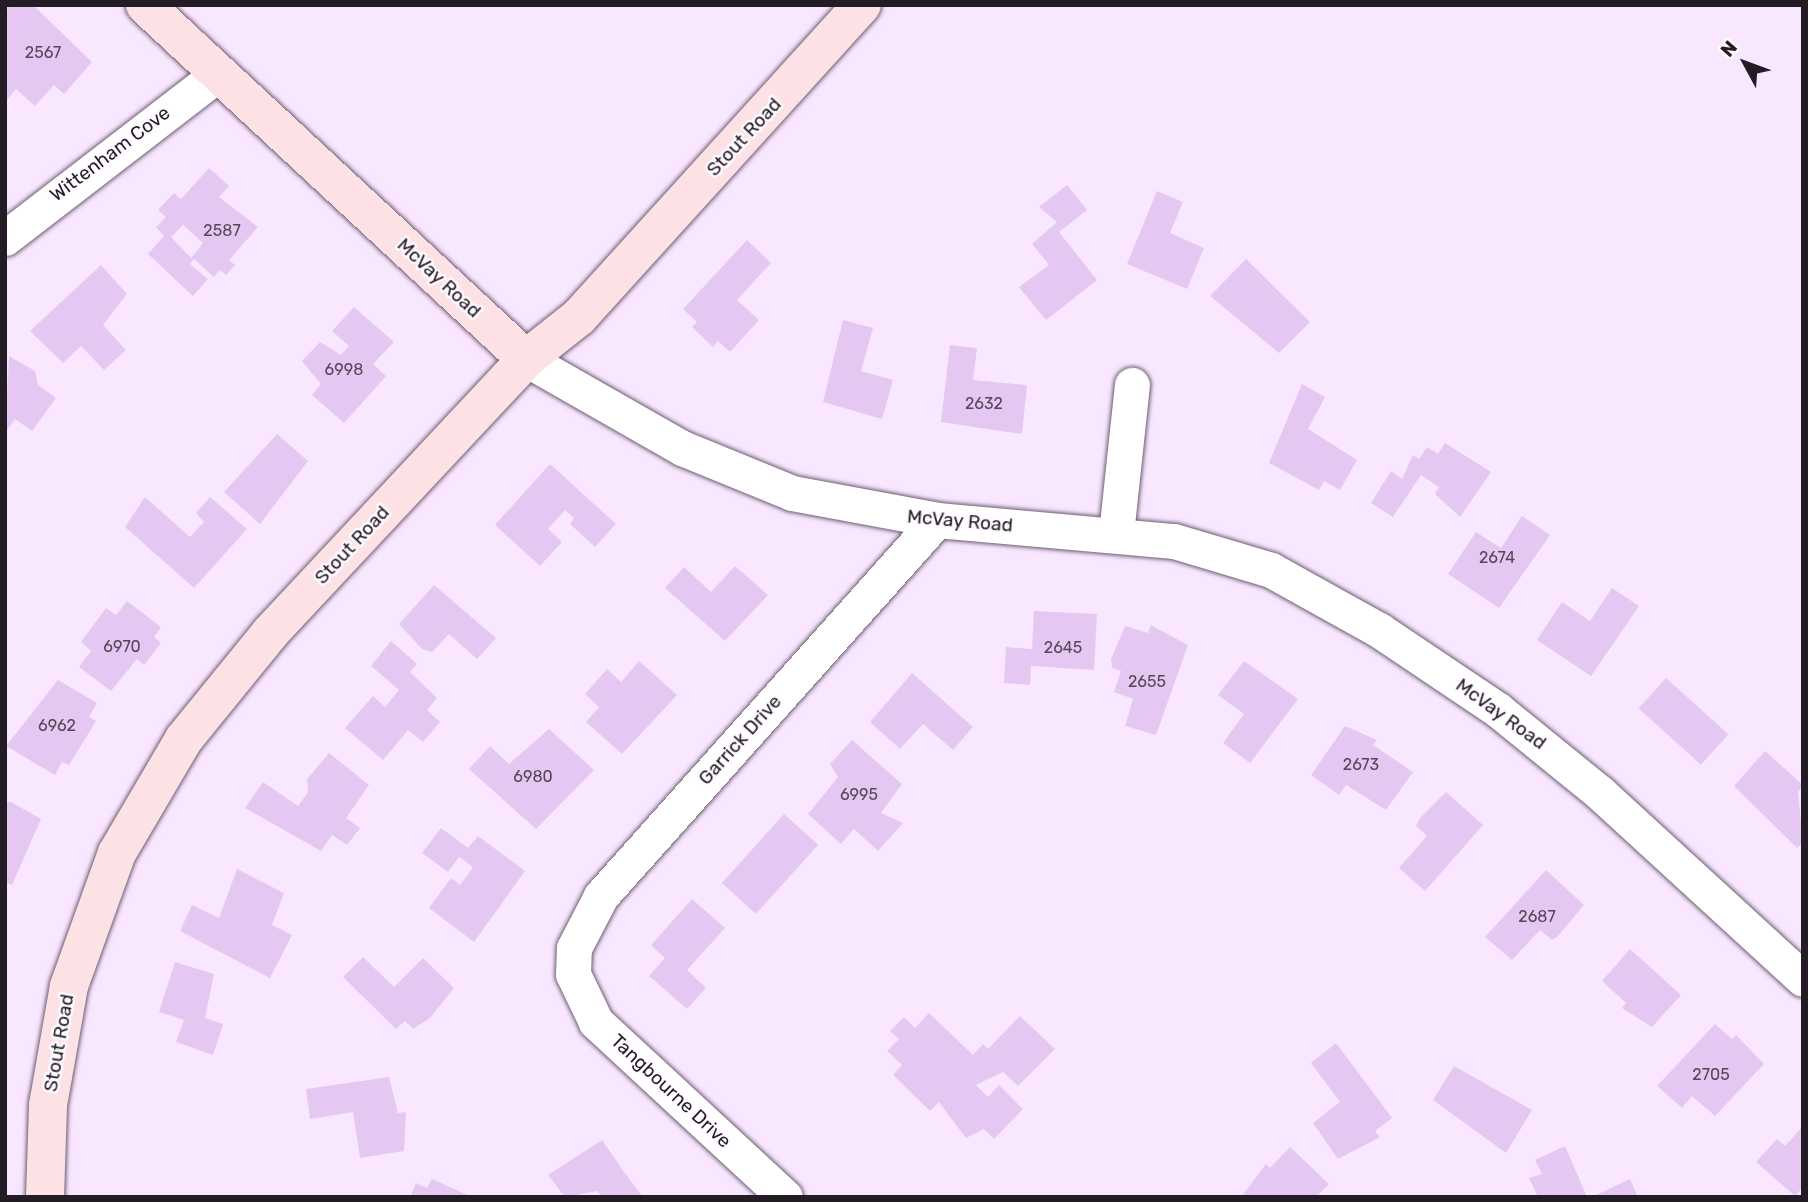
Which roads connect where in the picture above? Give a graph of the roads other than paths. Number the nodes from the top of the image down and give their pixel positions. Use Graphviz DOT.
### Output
graph roads {
  1 [pos="145,5"];
  2 [pos="862,5"];
  3 [pos="218,74"];
  4 [pos="5,238"];
  5 [pos="526,359"];
  6 [pos="1132,385"];
  7 [pos="937,520"];
  8 [pos="1116,534"];
  9 [pos="573,974"];
  10 [pos="1803,979"];
  11 [pos="45,1197"];
  12 [pos="785,1197"];
  1 -- 3 [label="street, McVay Road"];
  2 -- 5 [label="street, Stout Road"];
  3 -- 4 [label="street, Wittenham Cove"];
  3 -- 5 [label="street, McVay Road"];
  5 -- 7 [label="street, McVay Road"];
  5 -- 11 [label="street, Stout Road"];
  6 -- 8 [label="street"];
  7 -- 8 [label="street, McVay Road"];
  7 -- 9 [label="street, Garrick Drive"];
  8 -- 10 [label="street, McVay Road"];
  9 -- 12 [label="street, Tangbourne Drive"];
}
